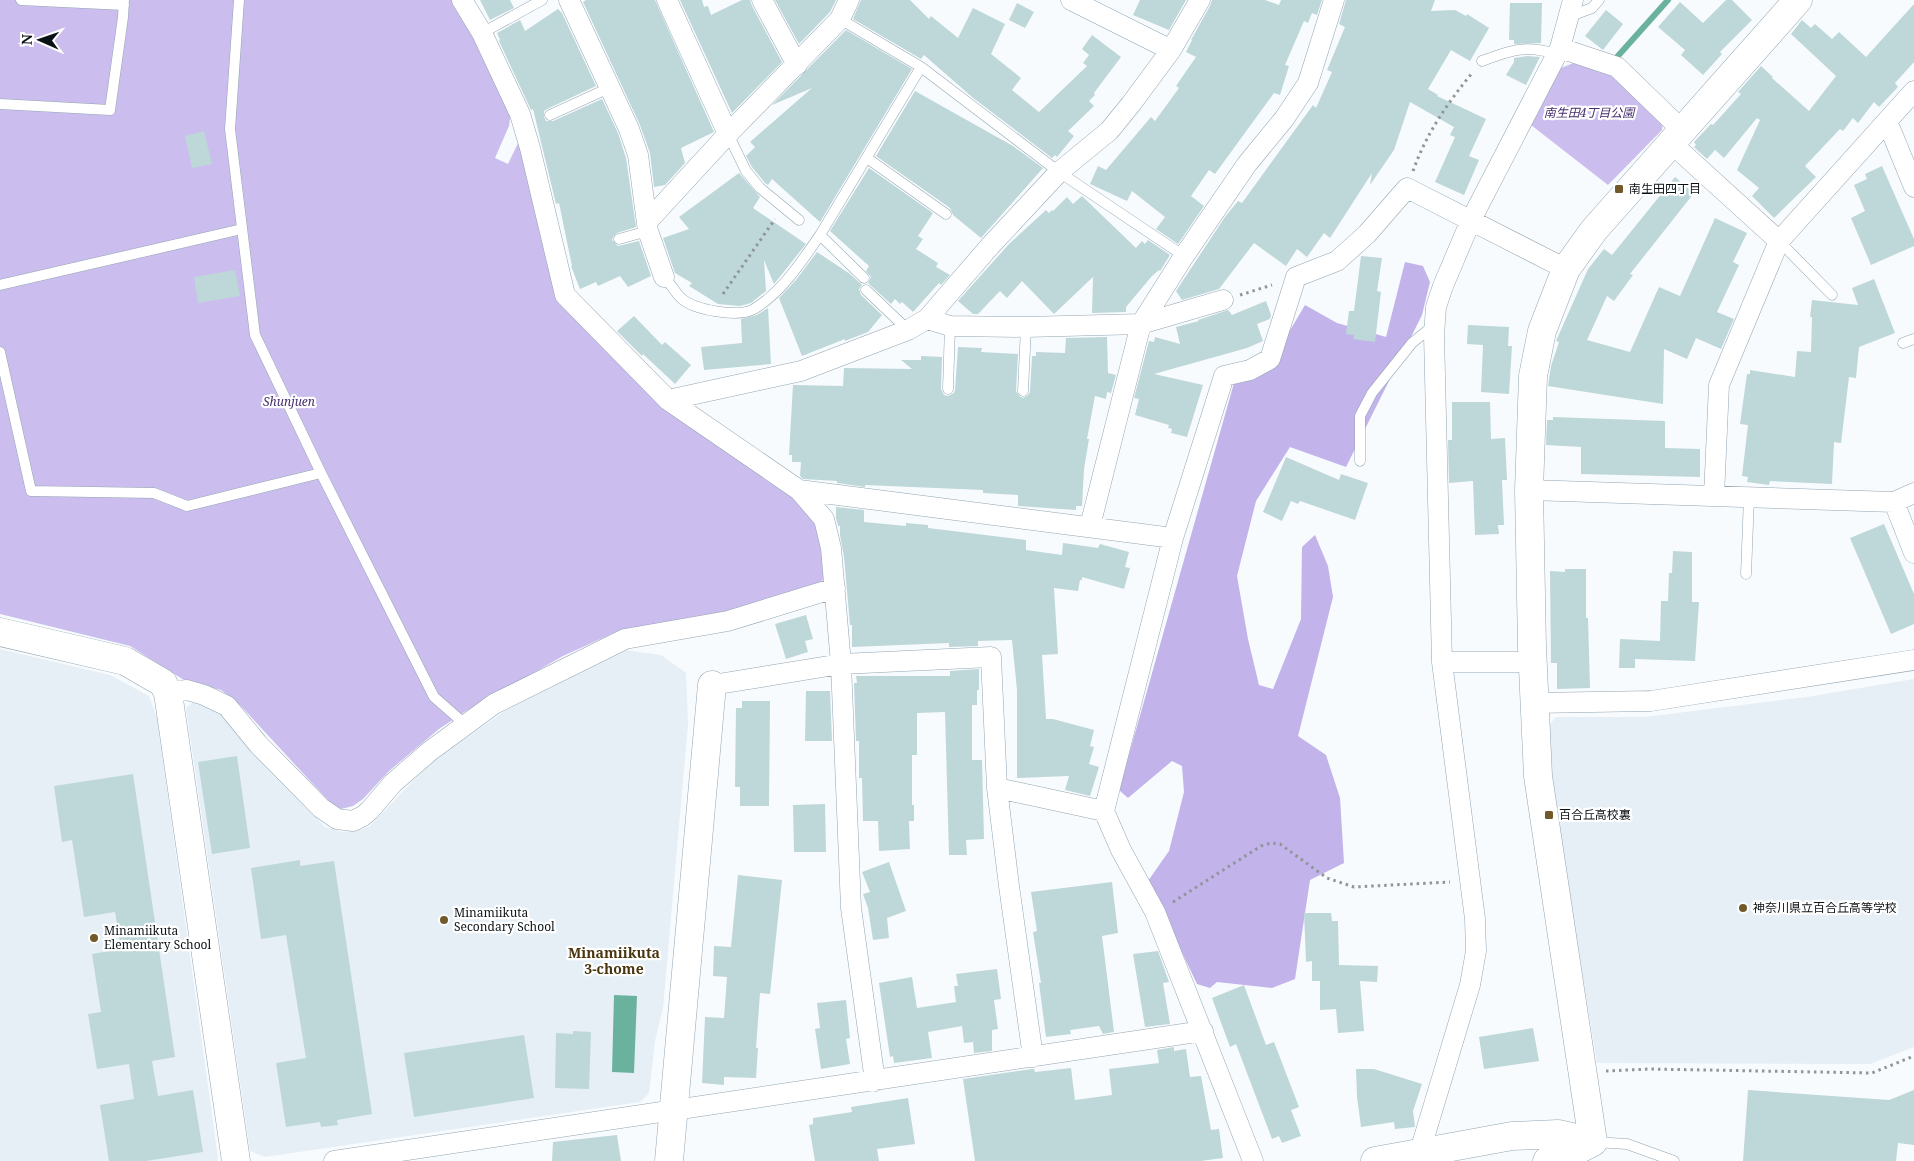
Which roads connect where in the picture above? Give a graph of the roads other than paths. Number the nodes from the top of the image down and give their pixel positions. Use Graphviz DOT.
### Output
graph roads {
  1 [pos="21,0"];
  2 [pos="238,0"];
  3 [pos="462,0"];
  4 [pos="542,0"];
  5 [pos="569,0"];
  6 [pos="667,0"];
  7 [pos="762,0"];
  8 [pos="849,0"];
  9 [pos="1071,0"];
  10 [pos="1200,0"];
  11 [pos="1334,0"];
  12 [pos="1599,0"];
  13 [pos="1798,0"];
  14 [pos="124,3"];
  15 [pos="1570,9"];
  16 [pos="840,18"];
  17 [pos="482,33"];
  18 [pos="1171,50"];
  19 [pos="1558,51"];
  20 [pos="1482,60"];
  21 [pos="797,65"];
  22 [pos="921,67"];
  23 [pos="609,88"];
  24 [pos="1914,91"];
  25 [pos="0,104"];
  26 [pos="550,115"];
  27 [pos="1887,121"];
  28 [pos="728,134"];
  29 [pos="1676,136"];
  30 [pos="867,158"];
  31 [pos="1059,172"];
  32 [pos="1914,187"];
  33 [pos="946,214"];
  34 [pos="799,220"];
  35 [pos="1471,220"];
  36 [pos="647,227"];
  37 [pos="242,228"];
  38 [pos="820,236"];
  39 [pos="620,238"];
  40 [pos="1779,241"];
  41 [pos="1184,256"];
  42 [pos="1566,269"];
  43 [pos="664,277"];
  44 [pos="864,278"];
  45 [pos="0,284"];
  46 [pos="866,290"];
  47 [pos="1832,295"];
  48 [pos="1223,300"];
  49 [pos="926,319"];
  50 [pos="1141,324"];
  51 [pos="1434,325"];
  52 [pos="950,326"];
  53 [pos="1026,327"];
  54 [pos="908,330"];
  55 [pos="1914,339"];
  56 [pos="1904,343"];
  57 [pos="0,352"];
  58 [pos="948,389"];
  59 [pos="1023,391"];
  60 [pos="668,400"];
  61 [pos="1360,461"];
  62 [pos="321,473"];
  63 [pos="799,490"];
  64 [pos="1529,490"];
  65 [pos="1914,493"];
  66 [pos="1714,496"];
  67 [pos="1749,498"];
  68 [pos="1894,502"];
  69 [pos="1090,526"];
  70 [pos="1173,538"];
  71 [pos="1914,553"];
  72 [pos="1746,574"];
  73 [pos="835,588"];
  74 [pos="0,632"];
  75 [pos="1914,660"];
  76 [pos="1442,662"];
  77 [pos="1532,662"];
  78 [pos="841,664"];
  79 [pos="712,684"];
  80 [pos="168,693"];
  81 [pos="1534,703"];
  82 [pos="466,725"];
  83 [pos="997,788"];
  84 [pos="1104,811"];
  85 [pos="1203,1031"];
  86 [pos="1033,1057"];
  87 [pos="875,1081"];
  88 [pos="675,1111"];
  89 [pos="1590,1152"];
  90 [pos="1418,1157"];
  91 [pos="236,1161"];
  92 [pos="334,1161"];
  93 [pos="669,1161"];
  94 [pos="1253,1161"];
  95 [pos="1375,1161"];
  96 [pos="1547,1161"];
  97 [pos="1674,1161"];
  1 -- 14 [label="lane"];
  2 -- 37 [label="lane"];
  3 -- 17 [label="street"];
  4 -- 17 [label="lane"];
  5 -- 23 [label="street"];
  6 -- 28 [label="street"];
  7 -- 21 [label="street"];
  8 -- 16 [label="street"];
  9 -- 18 [label="street"];
  10 -- 18 [label="street"];
  11 -- 41 [label="street"];
  12 -- 15 [label="lane"];
  13 -- 29 [label="street"];
  14 -- 25 [label="lane"];
  15 -- 19 [label="street"];
  16 -- 21 [label="street"];
  16 -- 22 [label="lane"];
  17 -- 60 [label="street"];
  18 -- 31 [label="street"];
  19 -- 20 [label="lane"];
  19 -- 29 [label="street"];
  19 -- 35 [label="street"];
  21 -- 28 [label="street"];
  22 -- 30 [label="lane"];
  22 -- 31 [label="lane"];
  23 -- 26 [label="lane"];
  23 -- 36 [label="street"];
  24 -- 27 [label="street"];
  27 -- 32 [label="street"];
  27 -- 40 [label="street"];
  28 -- 34 [label="lane"];
  28 -- 36 [label="street"];
  29 -- 40 [label="street"];
  29 -- 42 [label="street"];
  30 -- 33 [label="lane"];
  30 -- 38 [label="lane"];
  31 -- 41 [label="lane"];
  31 -- 49 [label="street"];
  35 -- 42 [label="street"];
  35 -- 51 [label="street"];
  35 -- 70 [label="street"];
  36 -- 39 [label="lane"];
  36 -- 43 [label="street"];
  37 -- 45 [label="lane"];
  37 -- 62 [label="lane"];
  38 -- 43 [label="lane"];
  38 -- 44 [label="lane"];
  40 -- 47 [label="lane"];
  40 -- 66 [label="street"];
  41 -- 50 [label="street"];
  42 -- 64 [label="street"];
  46 -- 54 [label="lane"];
  48 -- 50 [label="street"];
  49 -- 52 [label="street"];
  49 -- 54 [label="street"];
  50 -- 53 [label="street"];
  50 -- 69 [label="street"];
  51 -- 61 [label="lane"];
  51 -- 76 [label="street"];
  52 -- 53 [label="street"];
  52 -- 58 [label="lane"];
  53 -- 59 [label="lane"];
  54 -- 60 [label="street"];
  55 -- 56 [label="lane"];
  57 -- 62 [label="lane"];
  60 -- 63 [label="street"];
  62 -- 82 [label="lane"];
  63 -- 69 [label="street"];
  63 -- 73 [label="street"];
  64 -- 66 [label="street"];
  64 -- 77 [label="street"];
  65 -- 68 [label="street"];
  66 -- 67 [label="street"];
  67 -- 68 [label="street"];
  67 -- 72 [label="lane"];
  68 -- 71 [label="street"];
  69 -- 70 [label="street"];
  70 -- 84 [label="street"];
  73 -- 78 [label="street"];
  73 -- 82 [label="street"];
  74 -- 80 [label="street"];
  75 -- 81 [label="street"];
  76 -- 77 [label="street"];
  76 -- 90 [label="street"];
  77 -- 81 [label="street"];
  78 -- 79 [label="street"];
  78 -- 83 [label="street"];
  78 -- 87 [label="street"];
  79 -- 88 [label="street"];
  80 -- 82 [label="street"];
  80 -- 91 [label="street"];
  81 -- 89 [label="street"];
  83 -- 84 [label="street"];
  83 -- 86 [label="street"];
  84 -- 85 [label="street"];
  85 -- 86 [label="street"];
  85 -- 94 [label="street"];
  86 -- 87 [label="street"];
  87 -- 88 [label="street"];
  88 -- 92 [label="street"];
  88 -- 93 [label="street"];
  89 -- 90 [label="street"];
  89 -- 96 [label="street"];
  89 -- 97 [label="lane"];
  90 -- 95 [label="street"];
}
